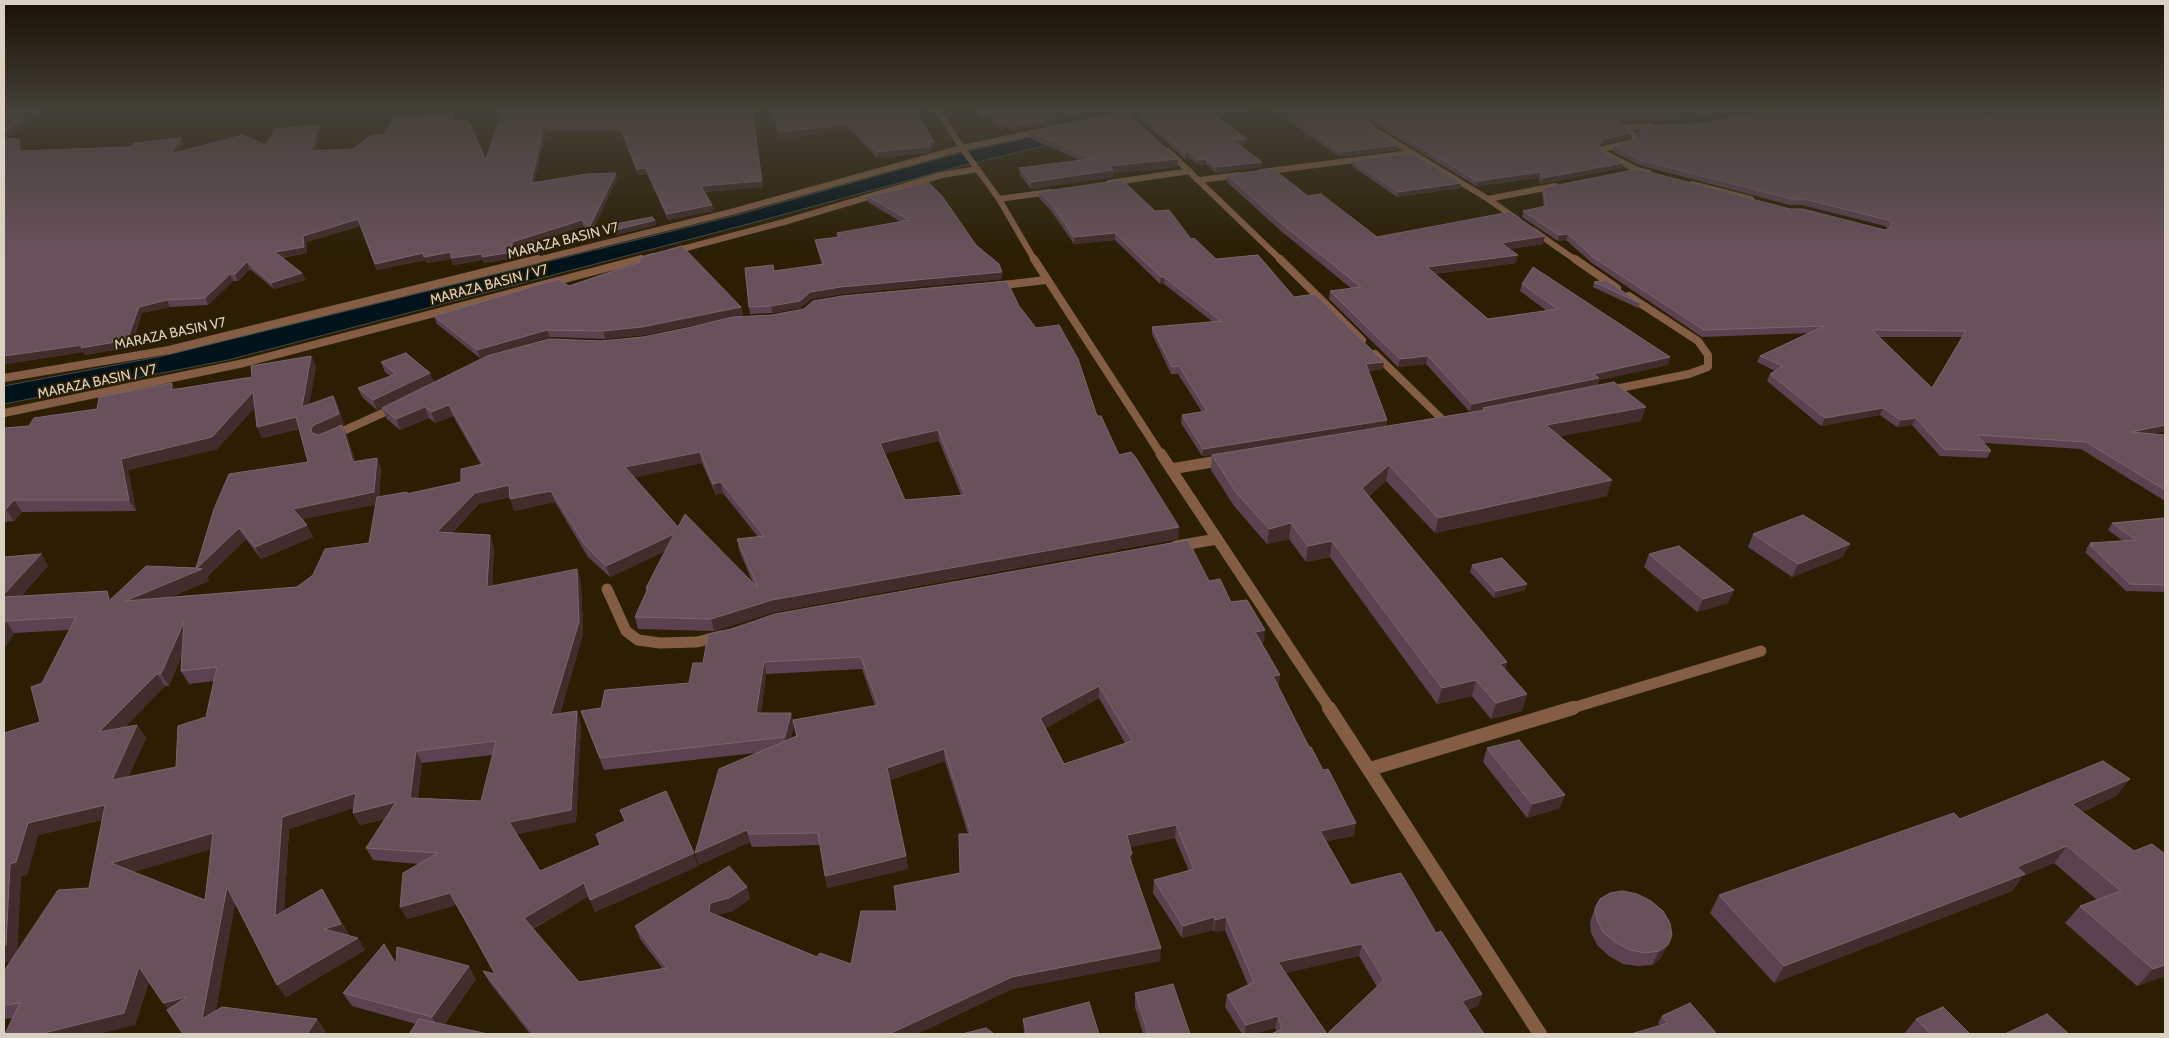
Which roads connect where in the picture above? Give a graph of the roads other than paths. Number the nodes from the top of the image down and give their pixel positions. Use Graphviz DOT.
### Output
graph roads {
  1 [pos="924,158"];
  2 [pos="970,158"];
  3 [pos="1176,158"];
  4 [pos="1367,158"];
  5 [pos="1420,158"];
  6 [pos="1615,158"];
  7 [pos="978,169"];
  8 [pos="1637,170"];
  9 [pos="1190,171"];
  10 [pos="1258,172"];
  11 [pos="1628,172"];
  12 [pos="1248,174"];
  13 [pos="1656,175"];
  14 [pos="1200,180"];
  15 [pos="1683,182"];
  16 [pos="1104,184"];
  17 [pos="1563,185"];
  18 [pos="1057,191"];
  19 [pos="999,199"];
  20 [pos="1488,199"];
  21 [pos="1757,201"];
  22 [pos="1046,280"];
  23 [pos="990,287"];
  24 [pos="4,378"];
  25 [pos="1601,392"];
  26 [pos="406,403"];
  27 [pos="4,413"];
  28 [pos="1456,421"];
  29 [pos="1446,423"];
  30 [pos="1436,425"];
  31 [pos="322,441"];
  32 [pos="1230,459"];
  33 [pos="1171,469"];
  34 [pos="1217,539"];
  35 [pos="1168,548"];
  36 [pos="607,589"];
  37 [pos="732,634"];
  38 [pos="1761,651"];
  39 [pos="1370,770"];
  40 [pos="1540,1034"];
  1 -- 24 [label="street, MARAZA BASIN V7"];
  2 -- 7 [label="street"];
  3 -- 9 [label="street"];
  4 -- 10 [label="street"];
  5 -- 20 [label="street"];
  6 -- 8 [label="street"];
  7 -- 19 [label="street"];
  7 -- 27 [label="street, MARAZA BASIN / V7"];
  8 -- 11 [label="street"];
  8 -- 13 [label="street"];
  9 -- 14 [label="street"];
  9 -- 16 [label="street"];
  12 -- 14 [label="street"];
  14 -- 29 [label="street"];
  15 -- 21 [label="street"];
  17 -- 20 [label="street"];
  18 -- 19 [label="street"];
  19 -- 22 [label="street"];
  20 -- 25 [label="street"];
  22 -- 23 [label="street"];
  22 -- 33 [label="street"];
  26 -- 31 [label="street"];
  28 -- 29 [label="street"];
  29 -- 30 [label="street"];
  32 -- 33 [label="street"];
  33 -- 34 [label="street"];
  34 -- 35 [label="street"];
  34 -- 39 [label="street"];
  36 -- 37 [label="street"];
  38 -- 39 [label="street"];
  39 -- 40 [label="street"];
}
